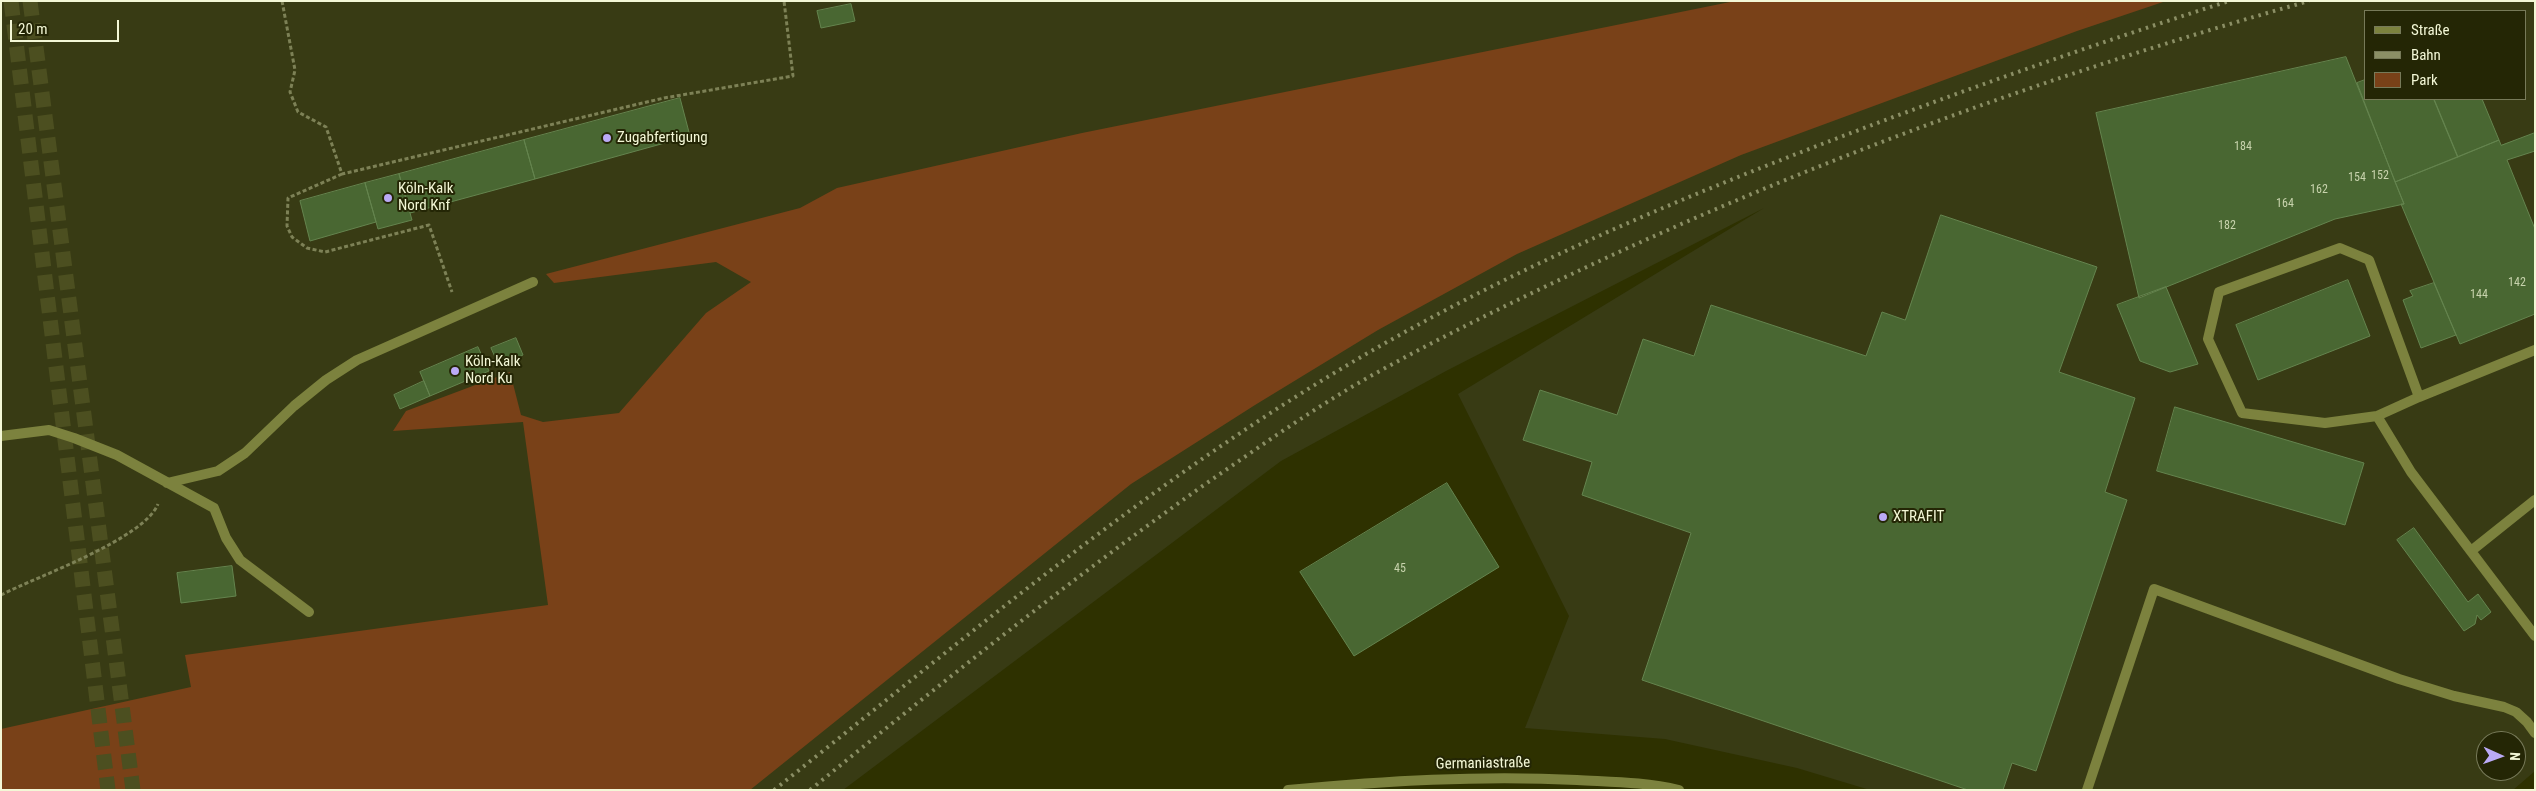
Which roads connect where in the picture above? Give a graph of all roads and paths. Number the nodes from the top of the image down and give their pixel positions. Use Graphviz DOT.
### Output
graph roads {
  1 [pos="282,1"];
  2 [pos="784,1"];
  3 [pos="342,174"];
  4 [pos="533,282"];
  5 [pos="460,314"];
  6 [pos="2535,350"];
  7 [pos="2419,397"];
  8 [pos="2377,416"];
  9 [pos="1,436"];
  10 [pos="166,483"];
  11 [pos="2535,500"];
  12 [pos="2471,551"];
  13 [pos="1,595"];
  14 [pos="309,612"];
  15 [pos="2535,636"];
  16 [pos="2535,733"];
  17 [pos="1288,790"];
  18 [pos="1679,790"];
  19 [pos="2087,790"];
  1 -- 3 [label="path"];
  2 -- 3 [label="path"];
  3 -- 5 [label="path"];
  4 -- 5 [label="street"];
  5 -- 10 [label="street"];
  6 -- 7 [label="street"];
  7 -- 8 [label="street"];
  7 -- 8 [label="street"];
  8 -- 12 [label="street"];
  9 -- 10 [label="street"];
  10 -- 13 [label="path"];
  10 -- 14 [label="street"];
  11 -- 12 [label="street"];
  12 -- 15 [label="street"];
  16 -- 19 [label="street"];
  17 -- 18 [label="street, Germaniastraße"];
}
